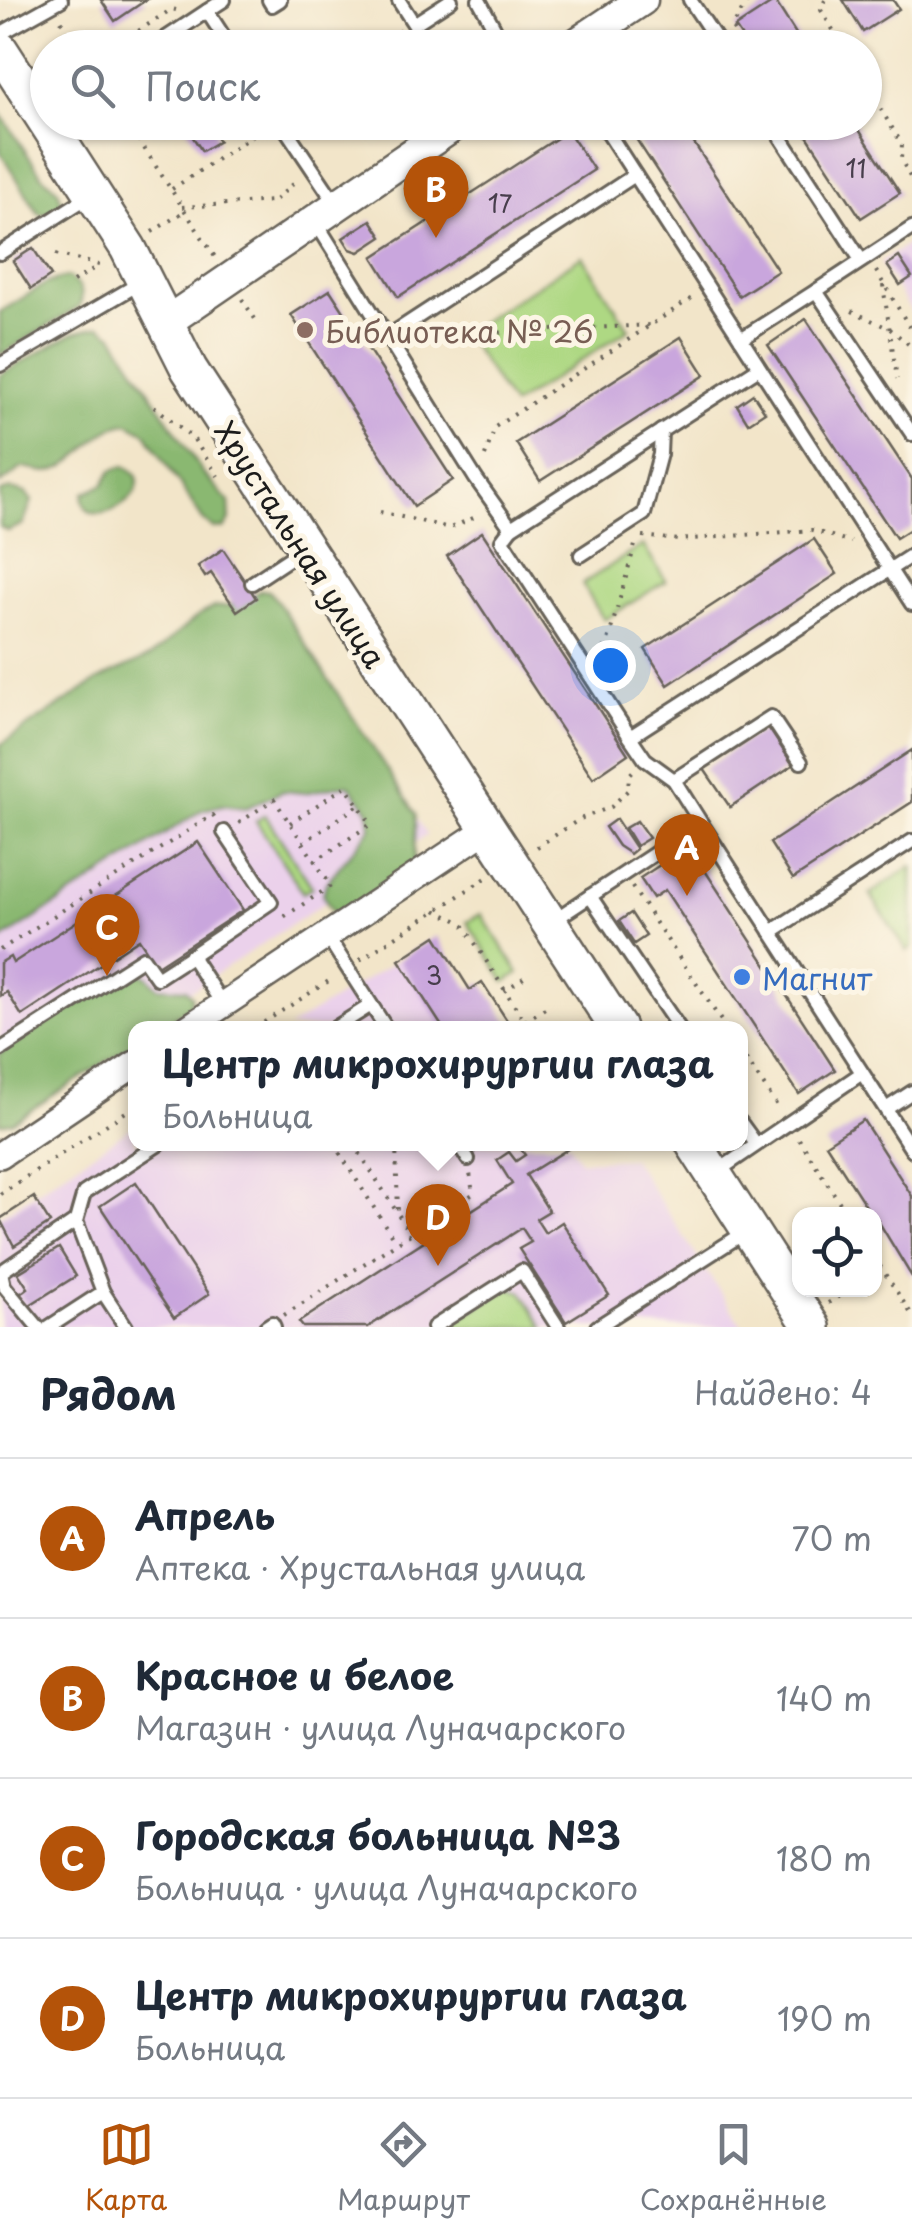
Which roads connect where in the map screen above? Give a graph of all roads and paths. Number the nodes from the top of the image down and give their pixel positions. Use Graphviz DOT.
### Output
graph roads {
  1 [pos="224,0"];
  2 [pos="269,0"];
  3 [pos="280,0"];
  4 [pos="451,0"];
  5 [pos="479,0"];
  6 [pos="642,0"];
  7 [pos="690,0"];
  8 [pos="748,0"];
  9 [pos="824,0"];
  10 [pos="399,1"];
  11 [pos="56,3"];
  12 [pos="207,11"];
  13 [pos="412,22"];
  14 [pos="69,30"];
  15 [pos="178,30"];
  16 [pos="219,30"];
  17 [pos="400,30"];
  18 [pos="495,30"];
  19 [pos="597,30"];
  20 [pos="710,30"];
  21 [pos="733,30"];
  22 [pos="833,30"];
  23 [pos="0,34"];
  24 [pos="0,50"];
  25 [pos="30,96"];
  26 [pos="882,111"];
  27 [pos="58,140"];
  28 [pos="139,140"];
  29 [pos="245,140"];
  30 [pos="290,140"];
  31 [pos="433,140"];
  32 [pos="613,140"];
  33 [pos="783,140"];
  34 [pos="635,175"];
  35 [pos="302,176"];
  36 [pos="912,181"];
  37 [pos="171,190"];
  38 [pos="93,194"];
  39 [pos="183,209"];
  40 [pos="326,214"];
  41 [pos="912,228"];
  42 [pos="148,235"];
  43 [pos="0,252"];
  44 [pos="56,254"];
  45 [pos="864,258"];
  46 [pos="217,260"];
  47 [pos="106,262"];
  48 [pos="99,266"];
  49 [pos="144,280"];
  50 [pos="74,282"];
  51 [pos="884,285"];
  52 [pos="708,288"];
  53 [pos="818,294"];
  54 [pos="239,295"];
  55 [pos="165,322"];
  56 [pos="259,325"];
  57 [pos="651,325"];
  58 [pos="890,329"];
  59 [pos="912,331"];
  60 [pos="392,334"];
  61 [pos="741,339"];
  62 [pos="912,347"];
  63 [pos="0,365"];
  64 [pos="760,368"];
  65 [pos="154,406"];
  66 [pos="902,420"];
  67 [pos="661,431"];
  68 [pos="912,434"];
  69 [pos="218,476"];
  70 [pos="476,479"];
  71 [pos="497,508"];
  72 [pos="380,512"];
  73 [pos="511,528"];
  74 [pos="304,548"];
  75 [pos="876,549"];
  76 [pos="581,555"];
  77 [pos="912,555"];
  78 [pos="890,570"];
  79 [pos="252,583"];
  80 [pos="912,604"];
  81 [pos="587,673"];
  82 [pos="630,737"];
  83 [pos="645,760"];
  84 [pos="801,762"];
  85 [pos="674,780"];
  86 [pos="359,806"];
  87 [pos="701,823"];
  88 [pos="290,824"];
  89 [pos="487,830"];
  90 [pos="224,832"];
  91 [pos="912,841"];
  92 [pos="302,843"];
  93 [pos="527,853"];
  94 [pos="315,862"];
  95 [pos="495,873"];
  96 [pos="624,874"];
  97 [pos="590,896"];
  98 [pos="271,902"];
  99 [pos="435,909"];
  100 [pos="548,924"];
  101 [pos="772,932"];
  102 [pos="328,936"];
  103 [pos="0,950"];
  104 [pos="192,956"];
  105 [pos="348,968"];
  106 [pos="525,977"];
  107 [pos="504,991"];
  108 [pos="224,1005"];
  109 [pos="372,1005"];
  110 [pos="545,1008"];
  111 [pos="199,1021"];
  112 [pos="266,1021"];
  113 [pos="346,1021"];
  114 [pos="382,1021"];
  115 [pos="523,1021"];
  116 [pos="526,1021"];
  117 [pos="613,1021"];
  118 [pos="673,1021"];
  119 [pos="721,1021"];
  120 [pos="0,1050"];
  121 [pos="128,1069"];
  122 [pos="862,1073"];
  123 [pos="912,1092"];
  124 [pos="886,1109"];
  125 [pos="128,1111"];
  126 [pos="748,1133"];
  127 [pos="756,1144"];
  128 [pos="748,1150"];
  129 [pos="912,1150"];
  130 [pos="148,1151"];
  131 [pos="338,1151"];
  132 [pos="358,1151"];
  133 [pos="396,1151"];
  134 [pos="464,1151"];
  135 [pos="699,1151"];
  136 [pos="746,1151"];
  137 [pos="0,1154"];
  138 [pos="468,1158"];
  139 [pos="714,1174"];
  140 [pos="0,1194"];
  141 [pos="398,1215"];
  142 [pos="76,1221"];
  143 [pos="749,1230"];
  144 [pos="410,1234"];
  145 [pos="396,1243"];
  146 [pos="882,1268"];
  147 [pos="103,1292"];
  148 [pos="841,1297"];
  149 [pos="912,1315"];
  150 [pos="815,1318"];
  151 [pos="271,1326"];
  152 [pos="38,1327"];
  153 [pos="48,1327"];
  154 [pos="126,1327"];
  155 [pos="434,1327"];
  156 [pos="558,1327"];
  157 [pos="597,1327"];
  1 -- 12 [label="lane"];
  2 -- 3 [label="lane"];
  4 -- 13 [label="lane"];
  5 -- 18 [label="lane"];
  6 -- 19 [label="street"];
  7 -- 20 [label="lane"];
  8 -- 21 [label="path"];
  9 -- 22 [label="path"];
  10 -- 13 [label="lane"];
  11 -- 14 [label="path"];
  11 -- 23 [label="lane"];
  12 -- 15 [label="lane"];
  12 -- 16 [label="lane"];
  13 -- 17 [label="path"];
  24 -- 25 [label="main road, Хрустальная улица"];
  26 -- 36 [label="path"];
  27 -- 38 [label="main road, Хрустальная улица"];
  28 -- 37 [label="path"];
  29 -- 37 [label="path"];
  30 -- 40 [label="lane"];
  31 -- 40 [label="street"];
  32 -- 34 [label="lane"];
  33 -- 45 [label="lane"];
  34 -- 52 [label="lane"];
  34 -- 60 [label="lane"];
  35 -- 39 [label="path"];
  37 -- 39 [label="path"];
  38 -- 43 [label="lane"];
  38 -- 49 [label="main road, Хрустальная улица"];
  39 -- 42 [label="path"];
  39 -- 46 [label="path"];
  40 -- 55 [label="street"];
  40 -- 60 [label="lane"];
  41 -- 45 [label="lane"];
  44 -- 48 [label="path"];
  45 -- 51 [label="path"];
  45 -- 53 [label="lane"];
  47 -- 48 [label="path"];
  48 -- 50 [label="path"];
  49 -- 55 [label="main road, Хрустальная улица"];
  49 -- 63 [label="lane"];
  51 -- 58 [label="path"];
  51 -- 59 [label="path"];
  52 -- 57 [label="path"];
  52 -- 61 [label="lane"];
  53 -- 58 [label="path"];
  53 -- 61 [label="lane"];
  53 -- 66 [label="lane"];
  54 -- 56 [label="path"];
  55 -- 74 [label="main road, Хрустальная улица"];
  57 -- 60 [label="path"];
  57 -- 70 [label="path"];
  58 -- 62 [label="path"];
  58 -- 66 [label="path"];
  60 -- 70 [label="lane"];
  61 -- 64 [label="lane"];
  64 -- 67 [label="lane"];
  64 -- 75 [label="lane"];
  65 -- 69 [label="path"];
  66 -- 68 [label="lane"];
  67 -- 73 [label="lane"];
  67 -- 76 [label="lane"];
  70 -- 71 [label="lane"];
  71 -- 72 [label="path"];
  71 -- 73 [label="lane"];
  73 -- 81 [label="lane"];
  74 -- 79 [label="lane"];
  74 -- 89 [label="main road, Хрустальная улица"];
  75 -- 78 [label="lane"];
  75 -- 81 [label="path"];
  77 -- 78 [label="lane"];
  78 -- 80 [label="lane"];
  78 -- 82 [label="lane"];
  81 -- 82 [label="lane"];
  82 -- 83 [label="lane"];
  83 -- 85 [label="lane"];
  83 -- 93 [label="path"];
  84 -- 85 [label="lane"];
  85 -- 87 [label="lane"];
  86 -- 88 [label="path"];
  86 -- 92 [label="path"];
  86 -- 94 [label="path"];
  87 -- 96 [label="lane"];
  87 -- 101 [label="lane"];
  88 -- 90 [label="path"];
  88 -- 92 [label="path"];
  89 -- 100 [label="main road, Хрустальная улица"];
  89 -- 102 [label="street"];
  90 -- 98 [label="lane"];
  90 -- 103 [label="path"];
  91 -- 101 [label="lane"];
  92 -- 94 [label="path"];
  94 -- 98 [label="path"];
  95 -- 99 [label="path"];
  96 -- 97 [label="lane"];
  96 -- 119 [label="path"];
  97 -- 100 [label="lane"];
  97 -- 118 [label="lane"];
  98 -- 104 [label="lane"];
  99 -- 105 [label="path"];
  99 -- 107 [label="path"];
  100 -- 117 [label="main road, Хрустальная улица"];
  101 -- 122 [label="lane"];
  102 -- 105 [label="lane"];
  102 -- 108 [label="street"];
  104 -- 108 [label="lane"];
  104 -- 120 [label="lane"];
  105 -- 109 [label="lane"];
  105 -- 112 [label="path"];
  106 -- 107 [label="path"];
  107 -- 115 [label="path"];
  108 -- 111 [label="street"];
  109 -- 113 [label="lane"];
  109 -- 114 [label="lane"];
  110 -- 116 [label="path"];
  121 -- 137 [label="street"];
  122 -- 124 [label="lane"];
  122 -- 127 [label="lane"];
  123 -- 124 [label="lane"];
  124 -- 129 [label="lane"];
  125 -- 140 [label="path"];
  126 -- 127 [label="lane"];
  127 -- 128 [label="lane"];
  130 -- 142 [label="lane"];
  131 -- 145 [label="path"];
  132 -- 141 [label="path"];
  133 -- 141 [label="path"];
  134 -- 138 [label="lane"];
  135 -- 139 [label="main road"];
  136 -- 139 [label="lane"];
  138 -- 144 [label="path"];
  139 -- 143 [label="main road"];
  141 -- 144 [label="path"];
  142 -- 147 [label="lane"];
  142 -- 152 [label="lane"];
  143 -- 150 [label="main road"];
  143 -- 157 [label="lane"];
  144 -- 145 [label="path"];
  145 -- 151 [label="path"];
  146 -- 149 [label="path"];
  147 -- 153 [label="lane"];
  147 -- 154 [label="lane"];
  148 -- 150 [label="path"];
  155 -- 156 [label="lane"];
}
